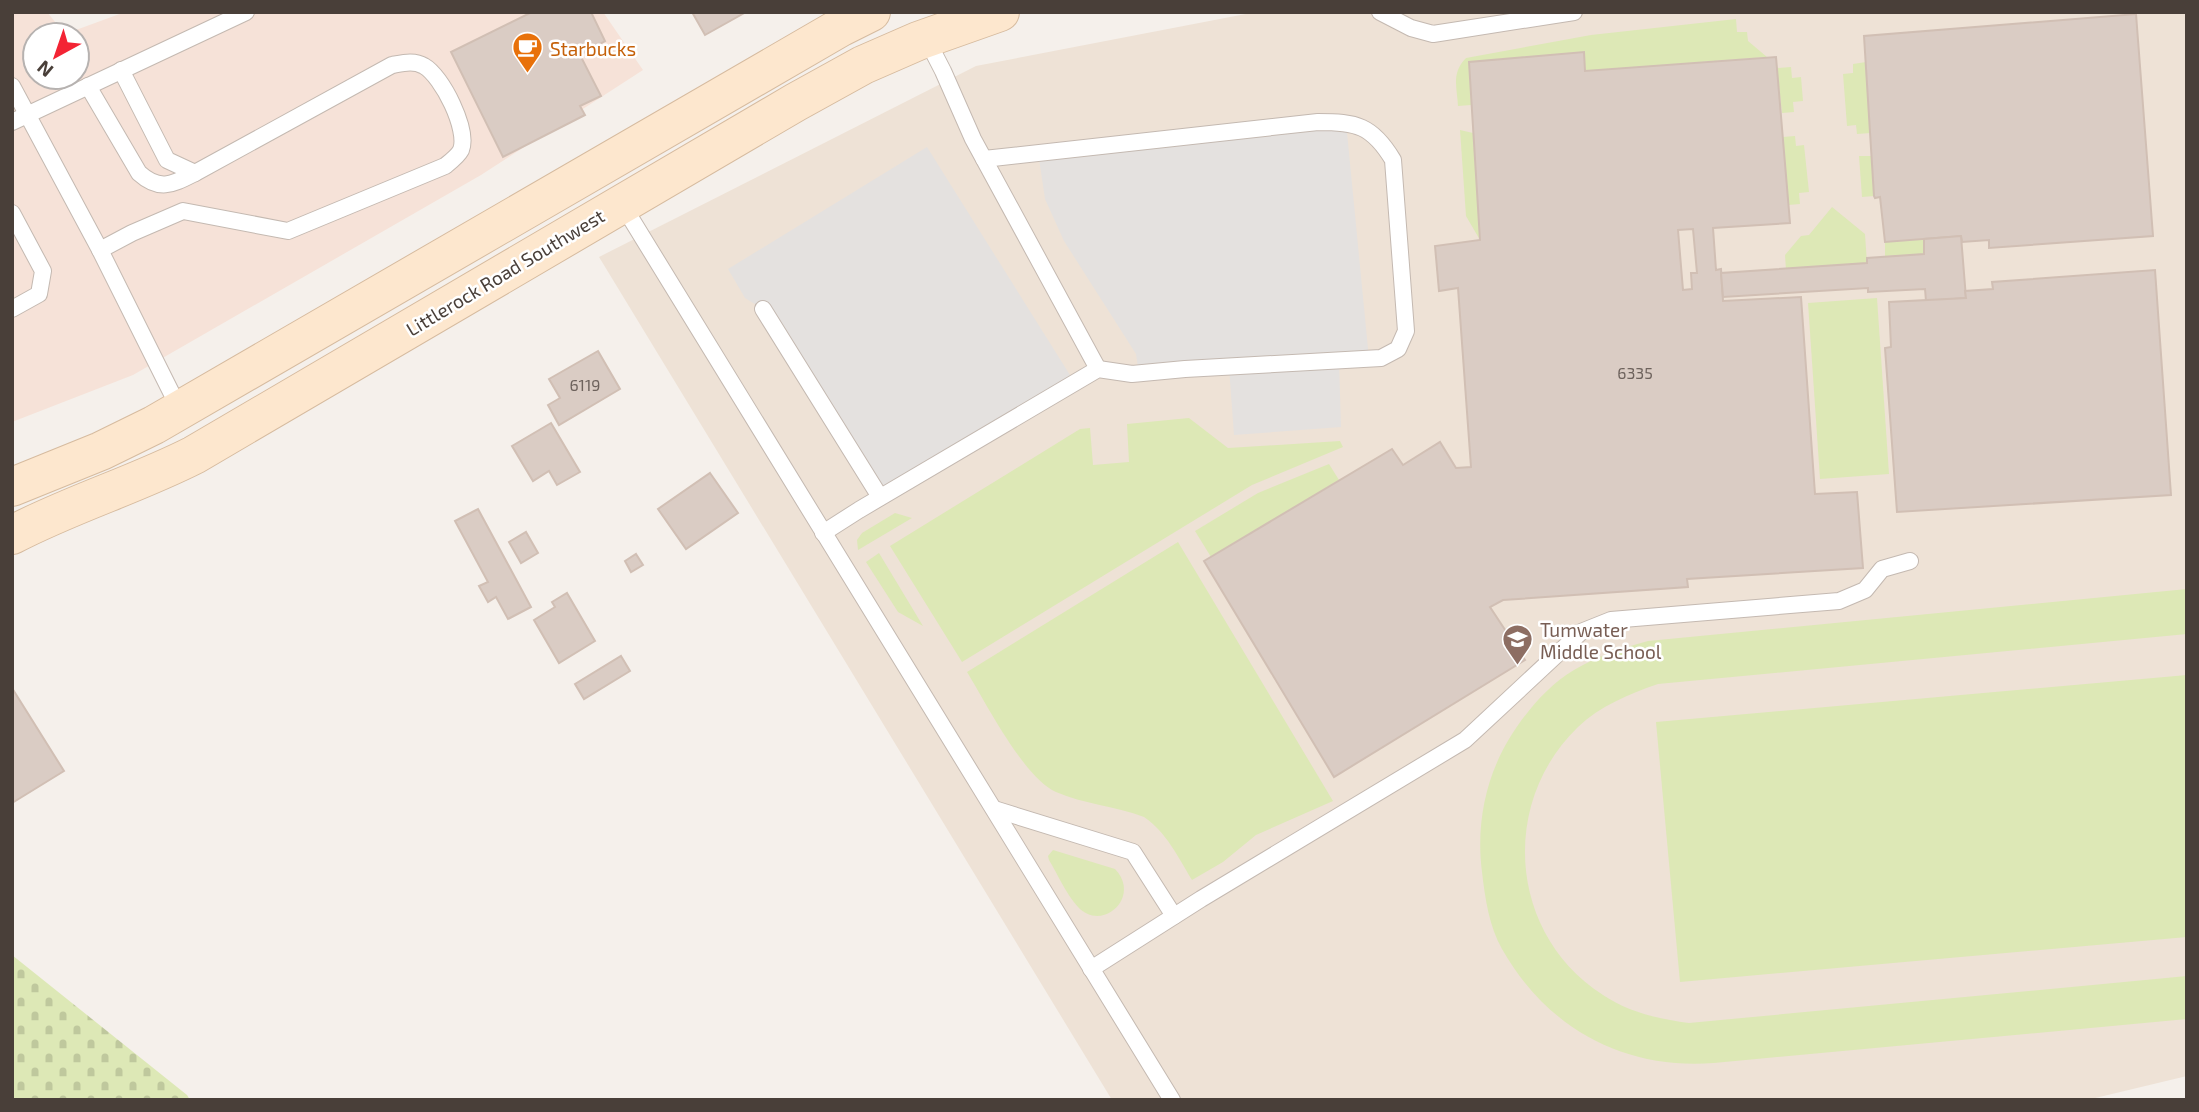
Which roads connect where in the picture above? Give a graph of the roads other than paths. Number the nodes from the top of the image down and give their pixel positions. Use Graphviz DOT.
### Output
graph roads {
  1 [pos="246,12"];
  2 [pos="871,12"];
  3 [pos="1000,12"];
  4 [pos="1380,12"];
  5 [pos="1574,12"];
  6 [pos="926,38"];
  7 [pos="121,70"];
  8 [pos="91,85"];
  9 [pos="12,86"];
  10 [pos="77,91"];
  11 [pos="91,91"];
  12 [pos="28,114"];
  13 [pos="12,122"];
  14 [pos="984,159"];
  15 [pos="195,173"];
  16 [pos="621,203"];
  17 [pos="12,213"];
  18 [pos="100,250"];
  19 [pos="12,309"];
  20 [pos="763,309"];
  21 [pos="1098,369"];
  22 [pos="180,410"];
  23 [pos="12,487"];
  24 [pos="880,498"];
  25 [pos="823,533"];
  26 [pos="12,535"];
  27 [pos="1910,561"];
  28 [pos="994,809"];
  29 [pos="1174,916"];
  30 [pos="1091,969"];
  31 [pos="1172,1100"];
  1 -- 7 [label="lane"];
  2 -- 22 [label="main road"];
  3 -- 6 [label="main road, Littlerock Road Southwest"];
  4 -- 5 [label="lane"];
  6 -- 14 [label="lane"];
  6 -- 16 [label="main road, Littlerock Road Southwest"];
  7 -- 8 [label="lane"];
  7 -- 15 [label="lane"];
  9 -- 12 [label="lane"];
  10 -- 12 [label="lane"];
  11 -- 15 [label="lane"];
  12 -- 13 [label="lane"];
  12 -- 18 [label="lane"];
  14 -- 21 [label="lane"];
  14 -- 21 [label="lane"];
  15 -- 18 [label="lane"];
  16 -- 25 [label="lane"];
  16 -- 26 [label="main road, Littlerock Road Southwest"];
  17 -- 19 [label="lane"];
  18 -- 22 [label="lane"];
  20 -- 24 [label="lane"];
  21 -- 24 [label="lane"];
  22 -- 23 [label="main road"];
  24 -- 25 [label="lane"];
  25 -- 28 [label="lane"];
  27 -- 29 [label="lane"];
  28 -- 29 [label="lane"];
  28 -- 30 [label="lane"];
  29 -- 30 [label="lane"];
  30 -- 31 [label="lane"];
}
